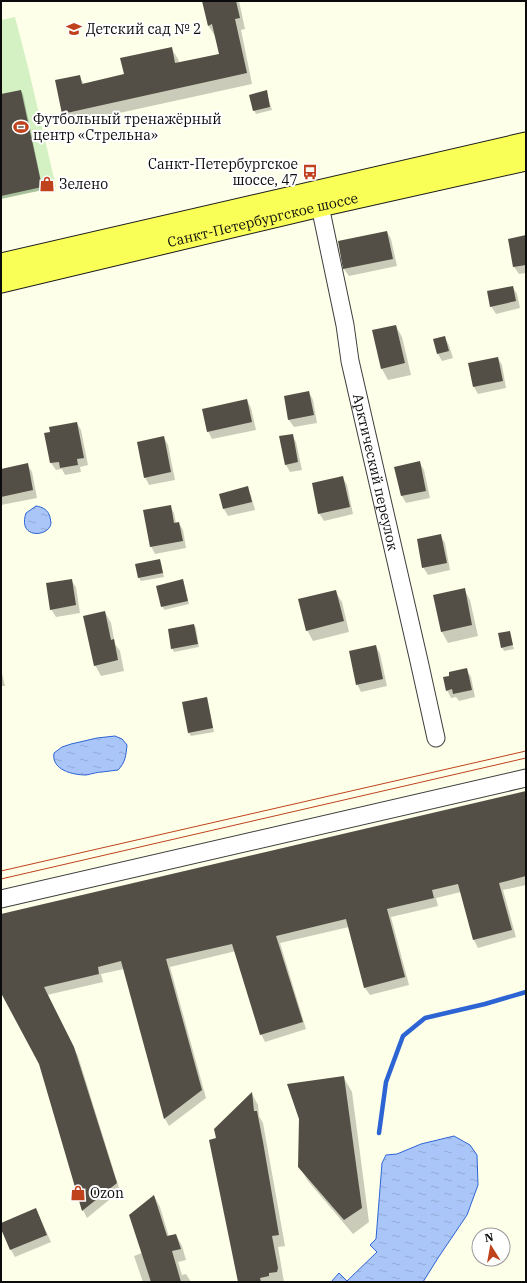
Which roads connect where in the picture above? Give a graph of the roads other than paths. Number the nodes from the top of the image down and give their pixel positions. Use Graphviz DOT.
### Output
graph roads {
  1 [pos="526,143"];
  2 [pos="526,160"];
  3 [pos="320,206"];
  4 [pos="1,264"];
  5 [pos="1,282"];
  6 [pos="436,738"];
  7 [pos="526,778"];
  8 [pos="1,899"];
  1 -- 4 [label="main road, Санкт-Петербургское шоссе"];
  2 -- 3 [label="main road, Санкт-Петербургское шоссе"];
  3 -- 5 [label="main road, Санкт-Петербургское шоссе"];
  3 -- 6 [label="street, Арктический переулок"];
  7 -- 8 [label="street"];
}
